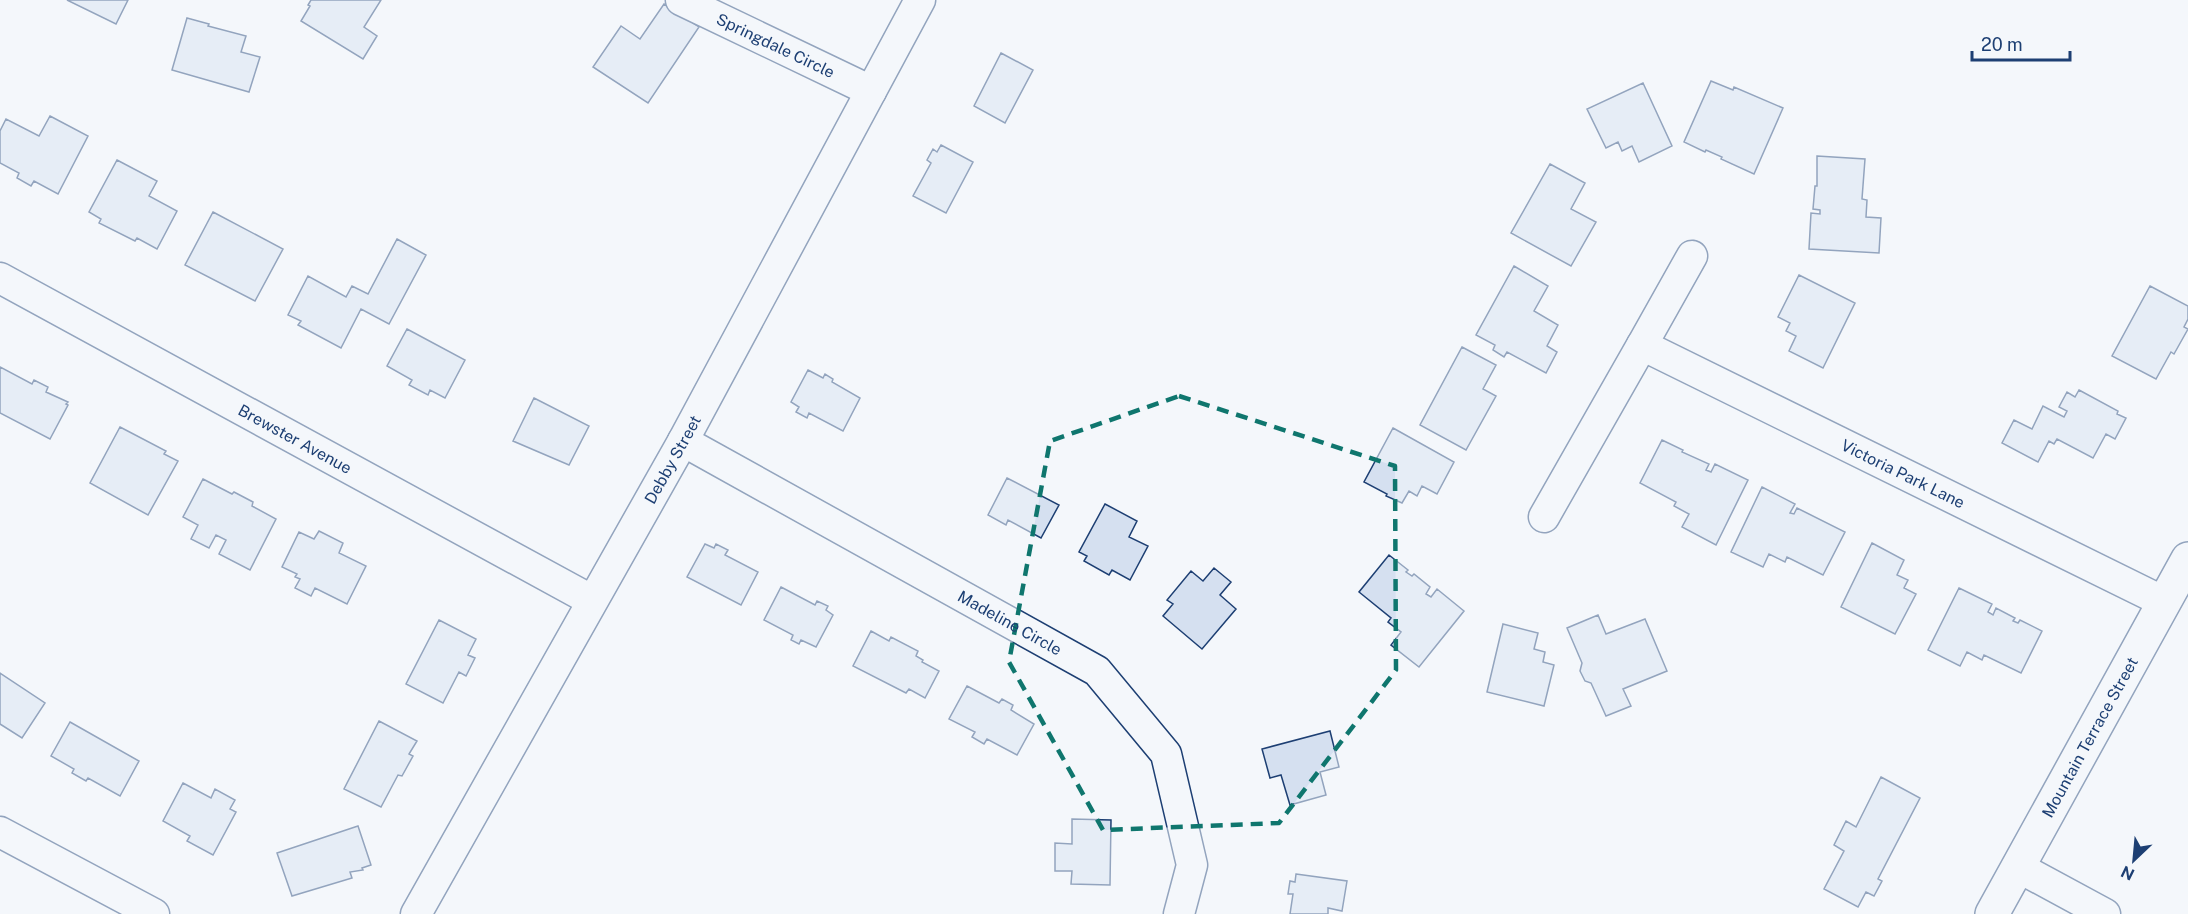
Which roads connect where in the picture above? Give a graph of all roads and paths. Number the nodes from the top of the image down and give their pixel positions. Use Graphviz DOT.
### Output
graph roads {
  1 [pos="681,0"];
  2 [pos="920,0"];
  3 [pos="871,91"];
  4 [pos="1692,256"];
  5 [pos="0,278"];
  6 [pos="1642,345"];
  7 [pos="682,441"];
  8 [pos="1544,516"];
  9 [pos="2188,559"];
  10 [pos="591,600"];
  11 [pos="2164,602"];
  12 [pos="0,832"];
  13 [pos="2018,867"];
  14 [pos="154,914"];
  15 [pos="416,914"];
  16 [pos="1179,914"];
  17 [pos="1992,914"];
  18 [pos="2105,914"];
  1 -- 3 [label="street, Springdale Circle"];
  2 -- 3 [label="street, Debby Street"];
  3 -- 7 [label="street, Debby Street"];
  4 -- 6 [label="street"];
  5 -- 10 [label="street, Brewster Avenue"];
  6 -- 8 [label="street"];
  6 -- 11 [label="street, Victoria Park Lane"];
  7 -- 10 [label="street, Debby Street"];
  7 -- 16 [label="street, Madeline Circle"];
  9 -- 11 [label="street, Mountain Terrace Street"];
  10 -- 15 [label="street, Debby Street"];
  11 -- 13 [label="street, Mountain Terrace Street"];
  12 -- 14 [label="street"];
  13 -- 17 [label="street, Mountain Terrace Street"];
  13 -- 18 [label="street"];
}
